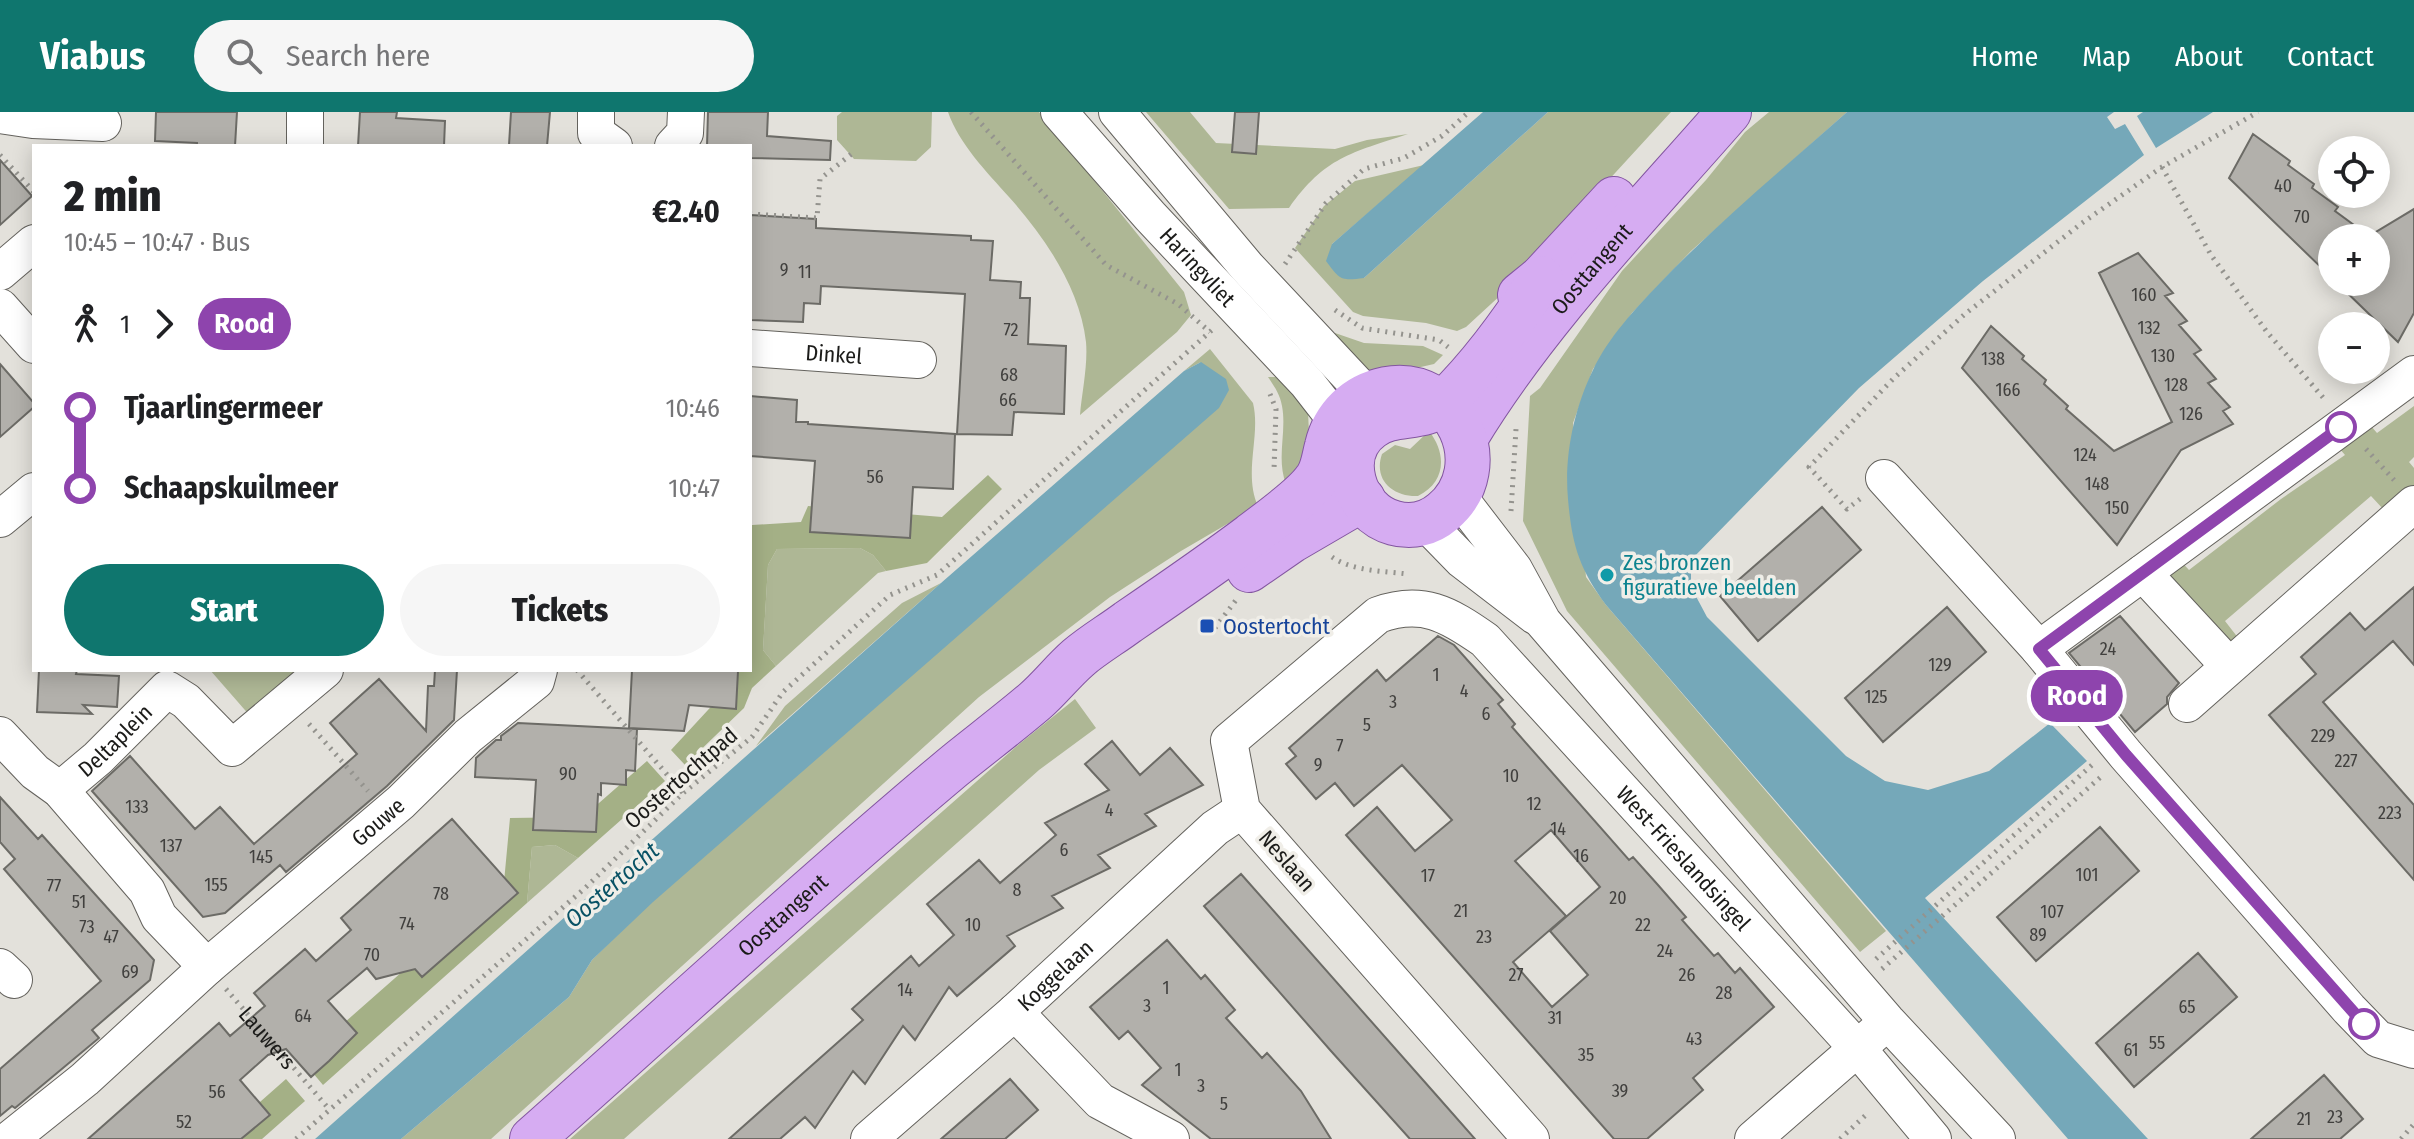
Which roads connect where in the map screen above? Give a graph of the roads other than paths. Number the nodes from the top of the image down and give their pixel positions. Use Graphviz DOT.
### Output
graph roads {
  1 [pos="305,112"];
  2 [pos="596,112"];
  3 [pos="686,112"];
  4 [pos="1059,112"];
  5 [pos="1117,112"];
  6 [pos="1695,112"];
  7 [pos="1729,112"];
  8 [pos="0,115"];
  9 [pos="102,127"];
  10 [pos="305,144"];
  11 [pos="611,144"];
  12 [pos="675,144"];
  13 [pos="32,245"];
  14 [pos="0,272"];
  15 [pos="0,307"];
  16 [pos="32,343"];
  17 [pos="752,348"];
  18 [pos="918,360"];
  19 [pos="2414,374"];
  20 [pos="1441,410"];
  21 [pos="1353,421"];
  22 [pos="1872,488"];
  23 [pos="32,493"];
  24 [pos="1363,499"];
  25 [pos="2414,504"];
  26 [pos="1442,509"];
  27 [pos="0,519"];
  28 [pos="2143,573"];
  29 [pos="1414,591"];
  30 [pos="2039,649"];
  31 [pos="2229,666"];
  32 [pos="323,672"];
  33 [pos="538,672"];
  34 [pos="167,680"];
  35 [pos="1039,698"];
  36 [pos="2187,704"];
  37 [pos="0,735"];
  38 [pos="60,790"];
  39 [pos="1242,810"];
  40 [pos="207,967"];
  41 [pos="1015,1012"];
  42 [pos="1887,1021"];
  43 [pos="1858,1049"];
  44 [pos="2414,1050"];
  45 [pos="10,1139"];
  46 [pos="532,1139"];
  47 [pos="869,1139"];
  48 [pos="1171,1139"];
  49 [pos="1531,1139"];
  50 [pos="1753,1139"];
  51 [pos="1933,1139"];
  52 [pos="1997,1139"];
  1 -- 10 [label="street"];
  2 -- 11 [label="street"];
  3 -- 12 [label="street"];
  4 -- 21 [label="street, Haringvliet"];
  5 -- 21 [label="street, Haringvliet"];
  6 -- 20 [label="main road, Oosttangent"];
  7 -- 20 [label="main road, Oosttangent"];
  8 -- 9 [label="street"];
  13 -- 14 [label="street"];
  15 -- 16 [label="street"];
  17 -- 18 [label="street, Dinkel"];
  19 -- 28 [label="street"];
  20 -- 21 [label="main road"];
  20 -- 26 [label="main road"];
  21 -- 24 [label="main road"];
  21 -- 35 [label="main road, Oosttangent"];
  22 -- 30 [label="street"];
  23 -- 27 [label="street"];
  24 -- 26 [label="main road"];
  24 -- 35 [label="main road, Oosttangent"];
  25 -- 31 [label="street"];
  26 -- 42 [label="street"];
  28 -- 30 [label="street"];
  28 -- 31 [label="street"];
  29 -- 39 [label="street, Neslaan"];
  29 -- 43 [label="street, West-Frieslandsingel"];
  30 -- 44 [label="street"];
  31 -- 36 [label="street"];
  32 -- 34 [label="street, Deltaplein"];
  33 -- 40 [label="street, Gouwe"];
  34 -- 38 [label="street, Deltaplein"];
  35 -- 46 [label="main road, Oosttangent"];
  37 -- 38 [label="street"];
  38 -- 40 [label="street"];
  39 -- 41 [label="street, Koggelaan"];
  39 -- 49 [label="street, Neslaan"];
  40 -- 45 [label="street, Gouwe"];
  41 -- 47 [label="street, Koggelaan"];
  41 -- 48 [label="street"];
  42 -- 43 [label="street"];
  42 -- 52 [label="street"];
  43 -- 50 [label="street"];
  43 -- 51 [label="street, West-Frieslandsingel"];
}
